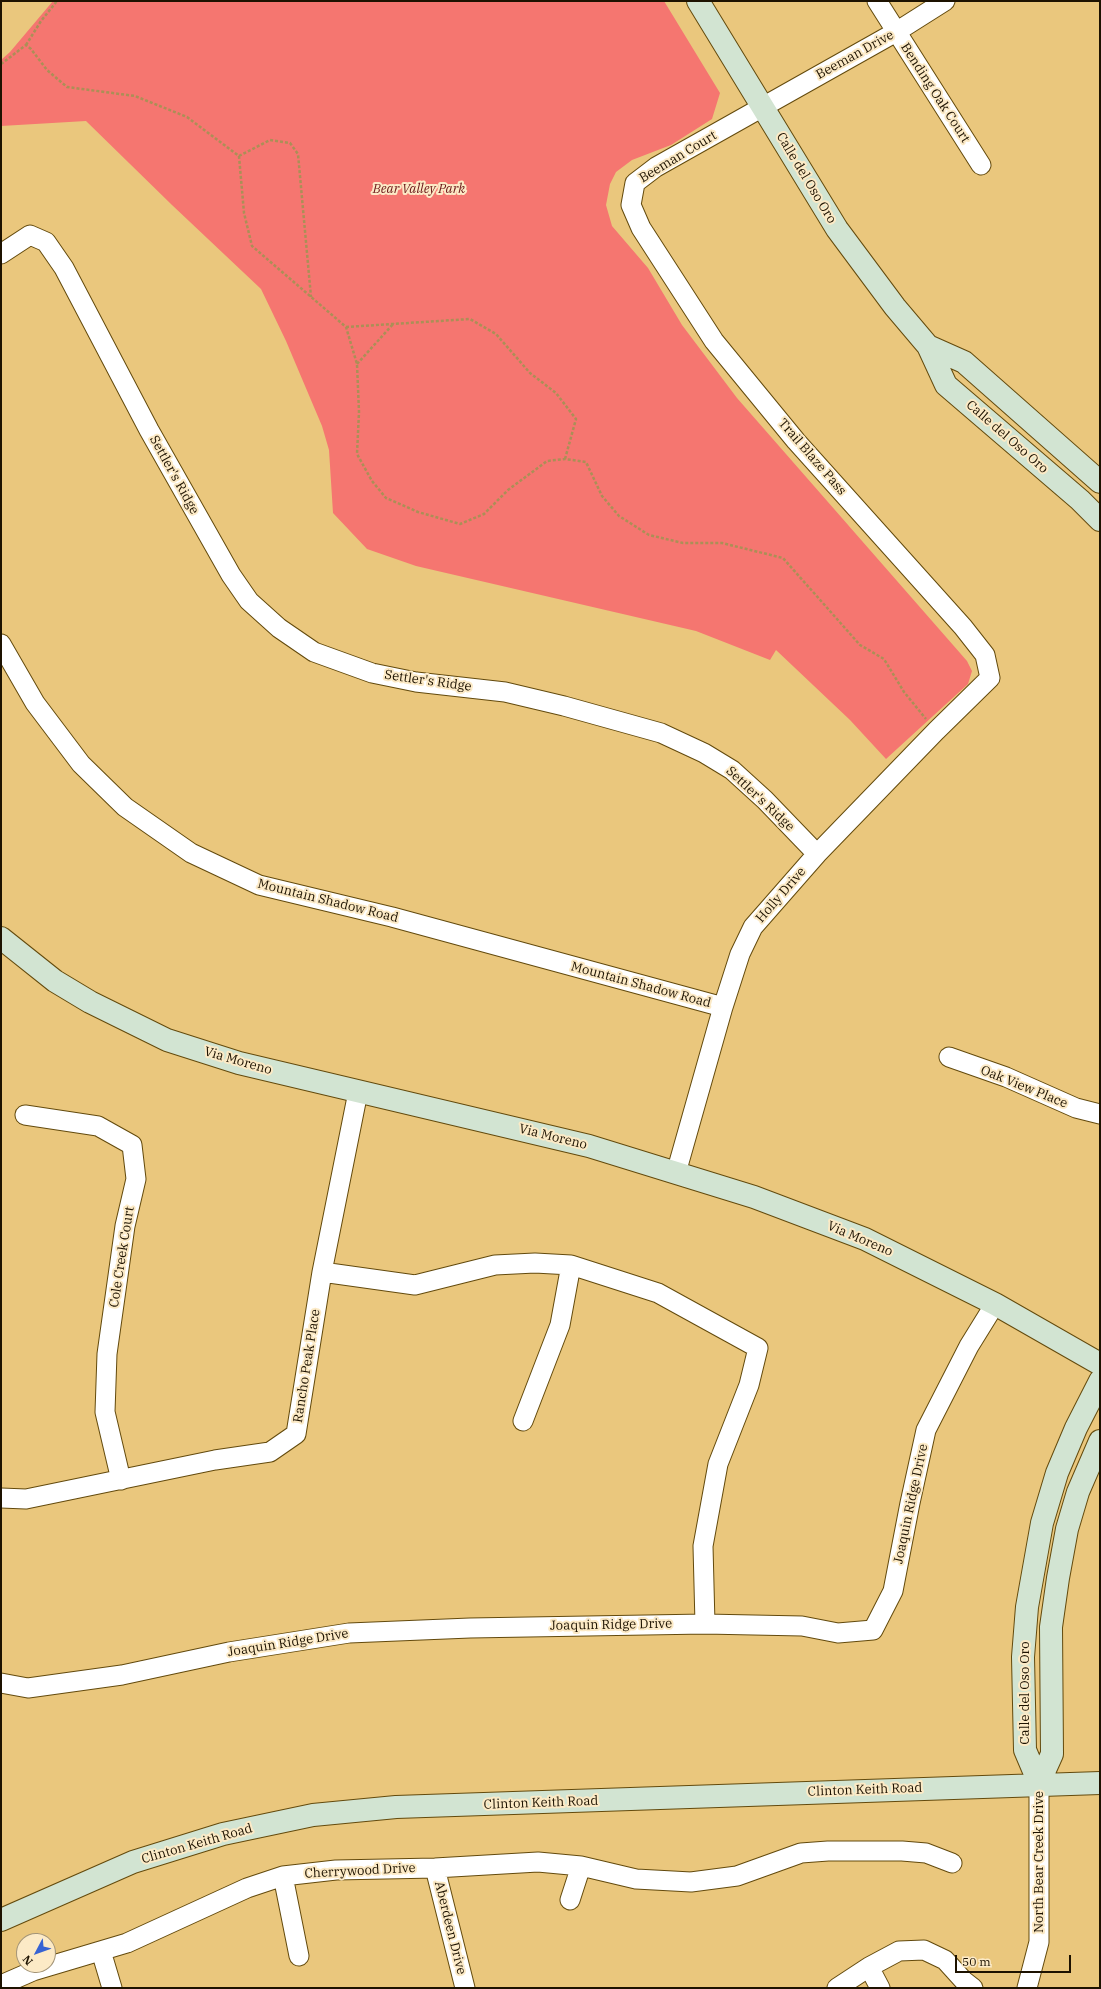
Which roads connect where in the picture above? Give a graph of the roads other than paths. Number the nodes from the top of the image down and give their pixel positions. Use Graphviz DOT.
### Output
graph roads {
  1 [pos="698,1"];
  2 [pos="877,1"];
  3 [pos="945,1"];
  4 [pos="896,32"];
  5 [pos="763,107"];
  6 [pos="981,165"];
  7 [pos="641,228"];
  8 [pos="1,254"];
  9 [pos="928,346"];
  10 [pos="1100,482"];
  11 [pos="1100,520"];
  12 [pos="1,644"];
  13 [pos="990,678"];
  14 [pos="817,854"];
  15 [pos="1,938"];
  16 [pos="723,1006"];
  17 [pos="949,1058"];
  18 [pos="358,1092"];
  19 [pos="1100,1114"];
  20 [pos="25,1115"];
  21 [pos="676,1173"];
  22 [pos="571,1265"];
  23 [pos="322,1272"];
  24 [pos="995,1304"];
  25 [pos="1100,1364"];
  26 [pos="1100,1381"];
  27 [pos="523,1421"];
  28 [pos="1100,1441"];
  29 [pos="121,1480"];
  30 [pos="1,1498"];
  31 [pos="705,1624"];
  32 [pos="1,1683"];
  33 [pos="1100,1783"];
  34 [pos="1039,1784"];
  35 [pos="952,1863"];
  36 [pos="580,1866"];
  37 [pos="435,1868"];
  38 [pos="283,1876"];
  39 [pos="570,1900"];
  40 [pos="1,1920"];
  41 [pos="101,1951"];
  42 [pos="299,1956"];
  43 [pos="868,1967"];
  44 [pos="1,1985"];
  45 [pos="112,1988"];
  46 [pos="465,1988"];
  47 [pos="837,1988"];
  48 [pos="880,1988"];
  49 [pos="973,1988"];
  50 [pos="1027,1988"];
  1 -- 5 [label="main road, Calle del Oso Oro"];
  2 -- 4 [label="street, Bending Oak Court"];
  3 -- 4 [label="street, Beeman Drive"];
  4 -- 5 [label="street, Beeman Drive"];
  4 -- 6 [label="street, Bending Oak Court"];
  5 -- 7 [label="street, Beeman Court"];
  5 -- 9 [label="main road, Calle del Oso Oro"];
  7 -- 13 [label="street, Trail Blaze Pass"];
  8 -- 14 [label="street, Settler's Ridge"];
  9 -- 10 [label="main road, Calle del Oso Oro"];
  9 -- 11 [label="main road, Calle del Oso Oro"];
  12 -- 16 [label="street, Mountain Shadow Road"];
  13 -- 14 [label="street, Holly Drive"];
  14 -- 16 [label="street, Holly Drive"];
  15 -- 18 [label="main road, Via Moreno"];
  16 -- 21 [label="street, Holly Drive"];
  17 -- 19 [label="street, Oak View Place"];
  18 -- 21 [label="main road, Via Moreno"];
  18 -- 23 [label="street, Rancho Peak Place"];
  20 -- 29 [label="street, Cole Creek Court"];
  21 -- 24 [label="main road, Via Moreno"];
  22 -- 23 [label="street"];
  22 -- 27 [label="street"];
  22 -- 31 [label="street"];
  23 -- 29 [label="street, Rancho Peak Place"];
  24 -- 25 [label="main road, Via Moreno"];
  24 -- 31 [label="street, Joaquin Ridge Drive"];
  26 -- 34 [label="main road, Calle del Oso Oro"];
  28 -- 34 [label="main road, Calle del Oso Oro"];
  29 -- 30 [label="street, Rancho Peak Place"];
  31 -- 32 [label="street, Joaquin Ridge Drive"];
  33 -- 34 [label="main road, Clinton Keith Road"];
  34 -- 40 [label="main road, Clinton Keith Road"];
  34 -- 50 [label="street, North Bear Creek Drive"];
  35 -- 36 [label="street, Cherrywood Drive"];
  36 -- 37 [label="street, Cherrywood Drive"];
  36 -- 39 [label="street"];
  37 -- 38 [label="street, Cherrywood Drive"];
  37 -- 46 [label="street, Aberdeen Drive"];
  38 -- 41 [label="street, Cherrywood Drive"];
  38 -- 42 [label="street"];
  41 -- 44 [label="street, Cherrywood Drive"];
  41 -- 45 [label="street"];
  43 -- 47 [label="street"];
  43 -- 48 [label="street"];
  43 -- 49 [label="street"];
}
